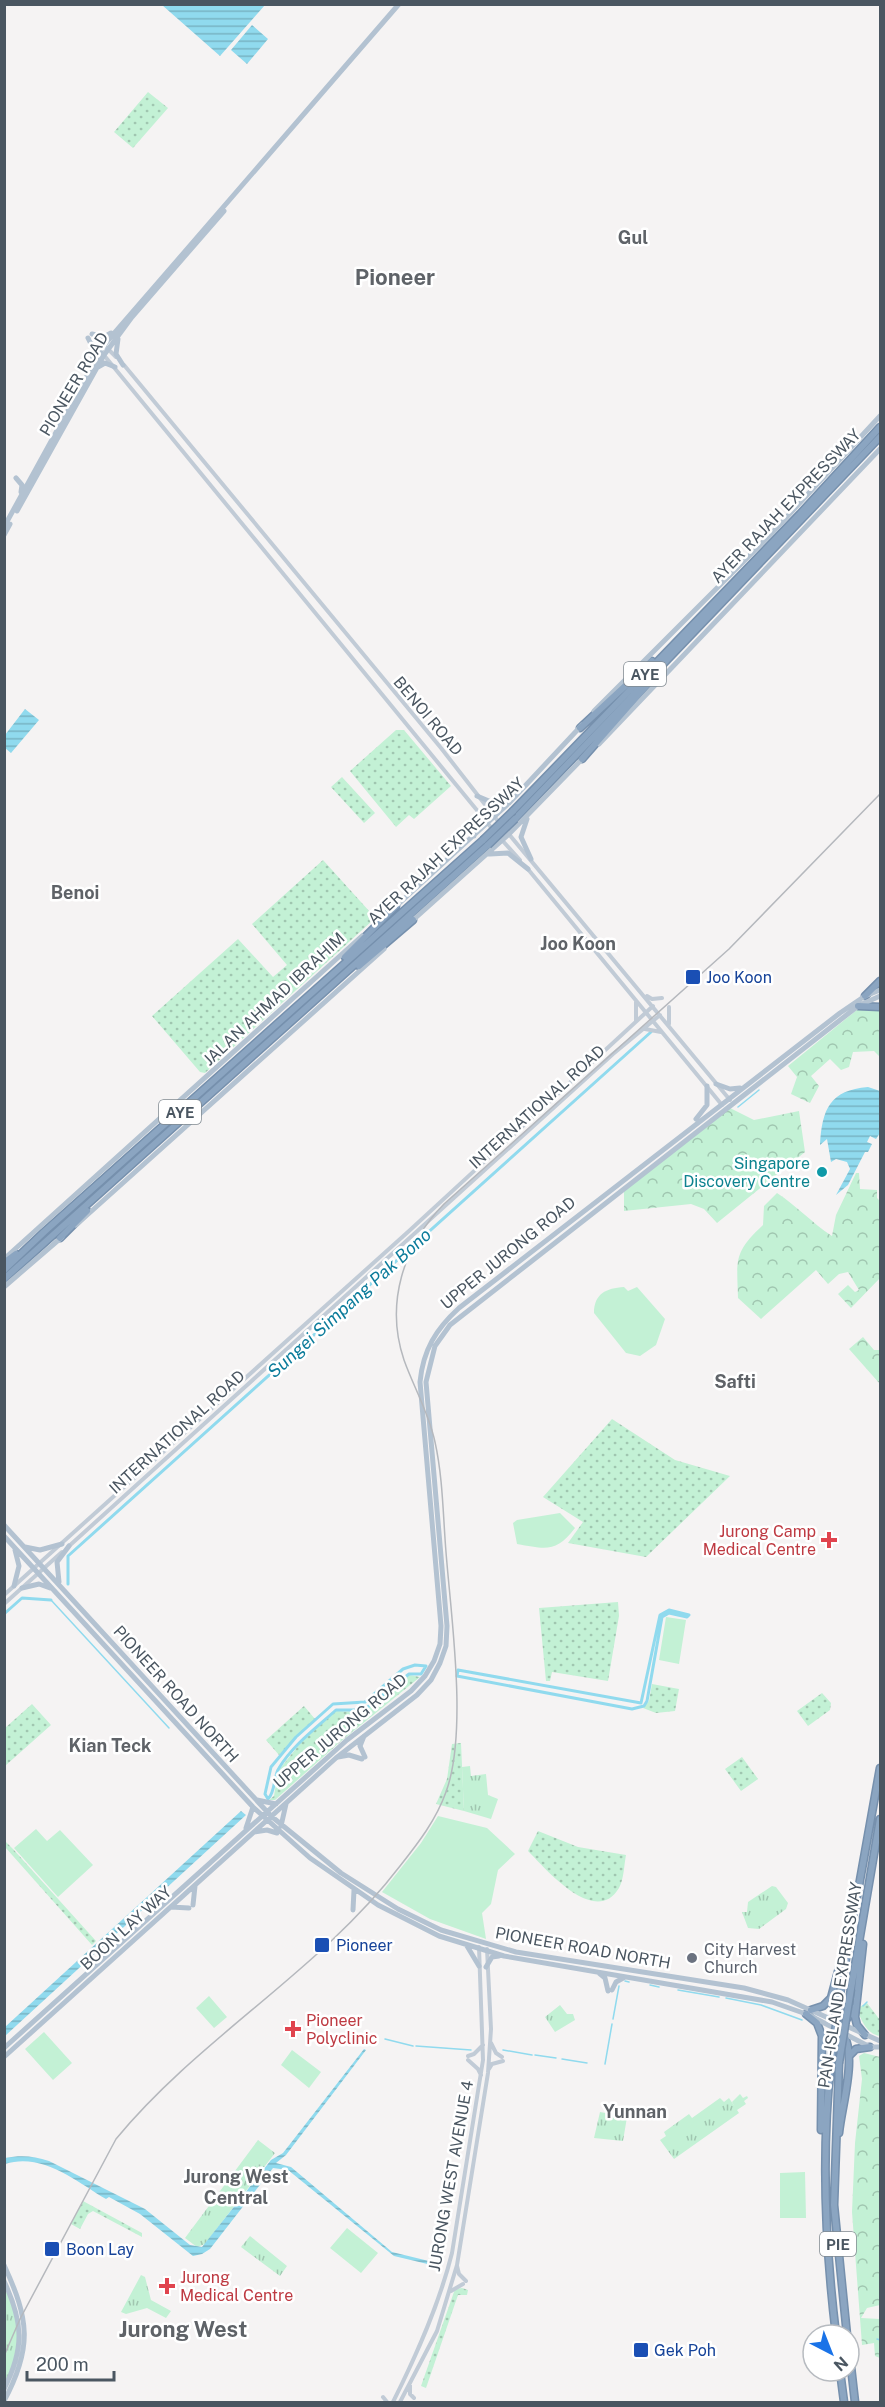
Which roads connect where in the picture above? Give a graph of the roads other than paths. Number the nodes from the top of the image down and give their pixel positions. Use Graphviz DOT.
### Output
graph roads {
  1 [pos="399,4"];
  2 [pos="117,333"];
  3 [pos="104,350"];
  4 [pos="123,365"];
  5 [pos="94,367"];
  6 [pos="115,367"];
  7 [pos="880,416"];
  8 [pos="880,427"];
  9 [pos="880,437"];
  10 [pos="880,443"];
  11 [pos="880,449"];
  12 [pos="39,466"];
  13 [pos="32,474"];
  14 [pos="836,485"];
  15 [pos="21,495"];
  16 [pos="4,527"];
  17 [pos="4,535"];
  18 [pos="674,643"];
  19 [pos="654,675"];
  20 [pos="580,728"];
  21 [pos="582,759"];
  22 [pos="477,796"];
  23 [pos="509,803"];
  24 [pos="531,812"];
  25 [pos="478,813"];
  26 [pos="516,822"];
  27 [pos="499,830"];
  28 [pos="473,837"];
  29 [pos="487,845"];
  30 [pos="485,856"];
  31 [pos="531,860"];
  32 [pos="528,869"];
  33 [pos="396,906"];
  34 [pos="412,920"];
  35 [pos="334,971"];
  36 [pos="880,981"];
  37 [pos="639,990"];
  38 [pos="880,990"];
  39 [pos="865,996"];
  40 [pos="880,996"];
  41 [pos="635,998"];
  42 [pos="662,998"];
  43 [pos="314,1002"];
  44 [pos="653,1006"];
  45 [pos="858,1006"];
  46 [pos="669,1007"];
  47 [pos="880,1007"];
  48 [pos="647,1013"];
  49 [pos="660,1015"];
  50 [pos="653,1021"];
  51 [pos="670,1027"];
  52 [pos="631,1028"];
  53 [pos="642,1030"];
  54 [pos="663,1033"];
  55 [pos="716,1084"];
  56 [pos="707,1086"];
  57 [pos="744,1086"];
  58 [pos="730,1101"];
  59 [pos="723,1106"];
  60 [pos="685,1131"];
  61 [pos="666,1150"];
  62 [pos="105,1191"];
  63 [pos="44,1232"];
  64 [pos="60,1239"];
  65 [pos="535,1248"];
  66 [pos="542,1252"];
  67 [pos="4,1261"];
  68 [pos="4,1270"];
  69 [pos="4,1279"];
  70 [pos="4,1287"];
  71 [pos="4,1525"];
  72 [pos="4,1536"];
  73 [pos="62,1544"];
  74 [pos="69,1546"];
  75 [pos="14,1547"];
  76 [pos="25,1547"];
  77 [pos="42,1566"];
  78 [pos="36,1571"];
  79 [pos="14,1586"];
  80 [pos="60,1586"];
  81 [pos="22,1588"];
  82 [pos="54,1590"];
  83 [pos="4,1595"];
  84 [pos="4,1604"];
  85 [pos="365,1730"];
  86 [pos="336,1758"];
  87 [pos="880,1769"];
  88 [pos="254,1799"];
  89 [pos="287,1802"];
  90 [pos="276,1804"];
  91 [pos="253,1807"];
  92 [pos="267,1816"];
  93 [pos="880,1819"];
  94 [pos="281,1826"];
  95 [pos="245,1831"];
  96 [pos="253,1833"];
  97 [pos="280,1833"];
  98 [pos="195,1885"];
  99 [pos="354,1890"];
  100 [pos="169,1908"];
  101 [pos="855,1908"];
  102 [pos="353,1910"];
  103 [pos="863,1920"];
  104 [pos="466,1945"];
  105 [pos="479,1946"];
  106 [pos="487,1948"];
  107 [pos="504,1956"];
  108 [pos="483,1966"];
  109 [pos="595,1971"];
  110 [pos="633,1977"];
  111 [pos="831,1998"];
  112 [pos="855,2008"];
  113 [pos="808,2012"];
  114 [pos="839,2026"];
  115 [pos="865,2035"];
  116 [pos="490,2040"];
  117 [pos="880,2041"];
  118 [pos="483,2044"];
  119 [pos="870,2047"];
  120 [pos="880,2047"];
  121 [pos="4,2048"];
  122 [pos="822,2049"];
  123 [pos="4,2056"];
  124 [pos="850,2056"];
  125 [pos="488,2073"];
  126 [pos="481,2075"];
  127 [pos="825,2137"];
  128 [pos="835,2153"];
  129 [pos="4,2265"];
  130 [pos="457,2265"];
  131 [pos="4,2281"];
  132 [pos="451,2292"];
  133 [pos="835,2323"];
  134 [pos="846,2323"];
  135 [pos="411,2381"];
  136 [pos="842,2383"];
  137 [pos="853,2383"];
  138 [pos="4,2389"];
  139 [pos="383,2397"];
  140 [pos="414,2398"];
  141 [pos="4,2401"];
  142 [pos="387,2403"];
  143 [pos="393,2403"];
  144 [pos="400,2403"];
  145 [pos="844,2403"];
  146 [pos="855,2403"];
  1 -- 2 [label="main road, PIONEER ROAD"];
  2 -- 3 [label="main road, PIONEER ROAD"];
  2 -- 4 [label="main road"];
  2 -- 5 [label="main road"];
  3 -- 4 [label="main road, BENOI ROAD"];
  3 -- 5 [label="main road, PIONEER ROAD"];
  3 -- 6 [label="main road, BENOI ROAD"];
  4 -- 22 [label="main road, BENOI ROAD"];
  5 -- 6 [label="main road"];
  5 -- 12 [label="main road, PIONEER ROAD"];
  6 -- 25 [label="main road, BENOI ROAD"];
  7 -- 20 [label="main road, JALAN AHMAD IBRAHIM"];
  8 -- 18 [label="highway, AYER RAJAH EXPRESSWAY / AYE"];
  9 -- 14 [label="highway, AYER RAJAH EXPRESSWAY / AYE"];
  10 -- 14 [label="highway"];
  11 -- 21 [label="main road, JALAN AHMAD IBRAHIM"];
  12 -- 13 [label="main road, PIONEER ROAD"];
  12 -- 17 [label="main road, PIONEER ROAD"];
  13 -- 15 [label="main road, PIONEER ROAD"];
  13 -- 15 [label="main road"];
  14 -- 19 [label="highway, AYER RAJAH EXPRESSWAY / AYE"];
  15 -- 16 [label="main road, PIONEER ROAD"];
  18 -- 20 [label="highway"];
  18 -- 29 [label="highway, AYER RAJAH EXPRESSWAY / AYE, bridge"];
  19 -- 21 [label="highway"];
  19 -- 26 [label="highway, AYER RAJAH EXPRESSWAY / AYE"];
  20 -- 23 [label="main road, JALAN AHMAD IBRAHIM"];
  21 -- 24 [label="main road, JALAN AHMAD IBRAHIM"];
  22 -- 23 [label="main road"];
  22 -- 27 [label="main road, BENOI ROAD"];
  23 -- 27 [label="main road, JALAN AHMAD IBRAHIM"];
  23 -- 27 [label="main road"];
  24 -- 26 [label="main road, JALAN AHMAD IBRAHIM"];
  24 -- 31 [label="main road"];
  25 -- 27 [label="main road, BENOI ROAD"];
  25 -- 28 [label="main road"];
  26 -- 27 [label="main road, JALAN AHMAD IBRAHIM"];
  26 -- 29 [label="highway, AYER RAJAH EXPRESSWAY / AYE, bridge"];
  27 -- 28 [label="main road, JALAN AHMAD IBRAHIM"];
  27 -- 28 [label="main road"];
  27 -- 29 [label="main road, JALAN AHMAD IBRAHIM"];
  27 -- 31 [label="main road, BENOI ROAD"];
  27 -- 32 [label="main road, BENOI ROAD"];
  28 -- 33 [label="main road, JALAN AHMAD IBRAHIM"];
  29 -- 30 [label="main road, JALAN AHMAD IBRAHIM"];
  29 -- 35 [label="highway, AYER RAJAH EXPRESSWAY / AYE"];
  29 -- 43 [label="highway, AYER RAJAH EXPRESSWAY / AYE"];
  30 -- 32 [label="main road"];
  30 -- 34 [label="main road, JALAN AHMAD IBRAHIM"];
  31 -- 37 [label="main road, BENOI ROAD"];
  32 -- 41 [label="main road, BENOI ROAD"];
  33 -- 35 [label="highway"];
  33 -- 67 [label="main road, JALAN AHMAD IBRAHIM"];
  34 -- 43 [label="highway"];
  34 -- 64 [label="main road, JALAN AHMAD IBRAHIM"];
  35 -- 63 [label="highway, AYER RAJAH EXPRESSWAY / AYE"];
  36 -- 39 [label="highway"];
  37 -- 42 [label="main road"];
  37 -- 44 [label="main road, BENOI ROAD"];
  38 -- 39 [label="main road, UPPER JURONG ROAD"];
  39 -- 57 [label="main road, UPPER JURONG ROAD"];
  40 -- 45 [label="main road, UPPER JURONG ROAD"];
  41 -- 48 [label="main road, BENOI ROAD"];
  41 -- 52 [label="main road"];
  43 -- 62 [label="highway, AYER RAJAH EXPRESSWAY / AYE"];
  44 -- 48 [label="main road, INTERNATIONAL ROAD"];
  44 -- 49 [label="main road, BENOI ROAD"];
  45 -- 47 [label="highway"];
  45 -- 58 [label="main road, UPPER JURONG ROAD"];
  46 -- 51 [label="main road"];
  48 -- 50 [label="main road, BENOI ROAD"];
  48 -- 52 [label="main road, INTERNATIONAL ROAD"];
  49 -- 50 [label="main road, INTERNATIONAL ROAD"];
  49 -- 51 [label="main road, BENOI ROAD"];
  50 -- 53 [label="main road, INTERNATIONAL ROAD"];
  50 -- 54 [label="main road, BENOI ROAD"];
  51 -- 55 [label="main road, BENOI ROAD"];
  52 -- 73 [label="main road, INTERNATIONAL ROAD"];
  53 -- 54 [label="main road"];
  53 -- 74 [label="main road, INTERNATIONAL ROAD"];
  54 -- 56 [label="main road, BENOI ROAD"];
  55 -- 57 [label="main road"];
  55 -- 58 [label="main road, BENOI ROAD"];
  56 -- 59 [label="main road, BENOI ROAD"];
  56 -- 60 [label="main road"];
  57 -- 58 [label="main road, UPPER JURONG ROAD"];
  58 -- 59 [label="main road, UPPER JURONG ROAD"];
  59 -- 60 [label="main road, UPPER JURONG ROAD"];
  59 -- 61 [label="main road, UPPER JURONG ROAD"];
  60 -- 61 [label="main road, UPPER JURONG ROAD"];
  61 -- 65 [label="main road, UPPER JURONG ROAD"];
  61 -- 66 [label="main road, UPPER JURONG ROAD"];
  62 -- 64 [label="highway"];
  62 -- 69 [label="highway, AYER RAJAH EXPRESSWAY / AYE"];
  63 -- 67 [label="highway"];
  63 -- 68 [label="highway, AYER RAJAH EXPRESSWAY / AYE"];
  64 -- 70 [label="main road, JALAN AHMAD IBRAHIM"];
  65 -- 66 [label="main road"];
  65 -- 85 [label="main road, UPPER JURONG ROAD"];
  66 -- 85 [label="main road, UPPER JURONG ROAD"];
  71 -- 76 [label="main road, PIONEER ROAD NORTH"];
  72 -- 75 [label="main road, PIONEER ROAD NORTH"];
  73 -- 76 [label="main road"];
  73 -- 77 [label="main road, INTERNATIONAL ROAD"];
  74 -- 77 [label="main road, INTERNATIONAL ROAD"];
  74 -- 80 [label="main road"];
  75 -- 78 [label="main road, PIONEER ROAD NORTH"];
  75 -- 79 [label="main road"];
  76 -- 77 [label="main road, PIONEER ROAD NORTH"];
  77 -- 78 [label="main road, INTERNATIONAL ROAD"];
  77 -- 80 [label="main road, PIONEER ROAD NORTH"];
  78 -- 79 [label="main road, INTERNATIONAL ROAD"];
  78 -- 81 [label="main road, INTERNATIONAL ROAD"];
  78 -- 82 [label="main road, PIONEER ROAD NORTH"];
  79 -- 83 [label="main road, INTERNATIONAL ROAD"];
  80 -- 88 [label="main road, PIONEER ROAD NORTH"];
  81 -- 82 [label="main road"];
  81 -- 84 [label="main road, INTERNATIONAL ROAD"];
  82 -- 91 [label="main road, PIONEER ROAD NORTH"];
  85 -- 86 [label="main road, UPPER JURONG ROAD"];
  85 -- 86 [label="main road"];
  85 -- 90 [label="main road, UPPER JURONG ROAD"];
  86 -- 89 [label="main road, UPPER JURONG ROAD"];
  87 -- 101 [label="highway, PAN-ISLAND EXPRESSWAY / PIE"];
  88 -- 90 [label="main road"];
  88 -- 92 [label="main road, PIONEER ROAD NORTH"];
  89 -- 92 [label="main road, UPPER JURONG ROAD"];
  89 -- 94 [label="main road"];
  90 -- 92 [label="main road, UPPER JURONG ROAD"];
  91 -- 92 [label="main road, PIONEER ROAD NORTH"];
  91 -- 95 [label="main road"];
  92 -- 94 [label="main road, PIONEER ROAD NORTH"];
  92 -- 95 [label="main road, BOON LAY WAY"];
  92 -- 96 [label="main road, BOON LAY WAY"];
  92 -- 97 [label="main road, PIONEER ROAD NORTH"];
  93 -- 103 [label="highway, PAN-ISLAND EXPRESSWAY / PIE"];
  94 -- 105 [label="main road, PIONEER ROAD NORTH"];
  95 -- 121 [label="main road, BOON LAY WAY"];
  96 -- 97 [label="main road"];
  96 -- 98 [label="main road, BOON LAY WAY"];
  97 -- 99 [label="main road, PIONEER ROAD NORTH"];
  98 -- 100 [label="main road, BOON LAY WAY"];
  98 -- 100 [label="main road"];
  99 -- 102 [label="main road"];
  99 -- 104 [label="main road, PIONEER ROAD NORTH"];
  100 -- 123 [label="main road, BOON LAY WAY"];
  101 -- 111 [label="highway"];
  101 -- 127 [label="highway, PAN-ISLAND EXPRESSWAY / PIE, bridge"];
  103 -- 112 [label="highway"];
  103 -- 128 [label="highway, PAN-ISLAND EXPRESSWAY / PIE, bridge"];
  104 -- 105 [label="main road, PIONEER ROAD NORTH"];
  104 -- 108 [label="main road"];
  105 -- 106 [label="main road, PIONEER ROAD NORTH"];
  105 -- 108 [label="main road, JURONG WEST AVENUE 4"];
  106 -- 107 [label="main road, PIONEER ROAD NORTH"];
  106 -- 108 [label="main road, JURONG WEST AVENUE 4"];
  106 -- 113 [label="main road, PIONEER ROAD NORTH"];
  107 -- 108 [label="main road"];
  107 -- 109 [label="main road, PIONEER ROAD NORTH"];
  108 -- 116 [label="main road, JURONG WEST AVENUE 4"];
  108 -- 118 [label="main road, JURONG WEST AVENUE 4"];
  109 -- 110 [label="main road, PIONEER ROAD NORTH"];
  109 -- 110 [label="main road"];
  110 -- 113 [label="main road, PIONEER ROAD NORTH"];
  111 -- 113 [label="highway"];
  111 -- 114 [label="highway"];
  112 -- 114 [label="highway"];
  112 -- 115 [label="highway"];
  113 -- 114 [label="main road, PIONEER ROAD NORTH"];
  113 -- 122 [label="highway"];
  114 -- 115 [label="main road, PIONEER ROAD NORTH"];
  114 -- 119 [label="main road, PIONEER ROAD NORTH"];
  114 -- 122 [label="highway"];
  114 -- 124 [label="highway"];
  115 -- 117 [label="main road, PIONEER ROAD NORTH"];
  116 -- 125 [label="main road, JURONG WEST AVENUE 4"];
  116 -- 125 [label="main road"];
  118 -- 126 [label="main road, JURONG WEST AVENUE 4"];
  118 -- 126 [label="main road"];
  119 -- 120 [label="main road"];
  119 -- 124 [label="highway"];
  122 -- 127 [label="highway"];
  124 -- 128 [label="highway"];
  125 -- 130 [label="main road, JURONG WEST AVENUE 4"];
  126 -- 143 [label="main road, JURONG WEST AVENUE 4"];
  127 -- 133 [label="highway, PAN-ISLAND EXPRESSWAY / PIE"];
  128 -- 134 [label="highway, PAN-ISLAND EXPRESSWAY / PIE"];
  129 -- 141 [label="main road"];
  130 -- 132 [label="main road, JURONG WEST AVENUE 4"];
  130 -- 132 [label="main road"];
  131 -- 138 [label="main road"];
  132 -- 135 [label="main road, JURONG WEST AVENUE 4"];
  135 -- 140 [label="main road"];
  135 -- 144 [label="main road, JURONG WEST AVENUE 4"];
  136 -- 145 [label="highway"];
  137 -- 146 [label="highway"];
  139 -- 142 [label="main road"];
}
